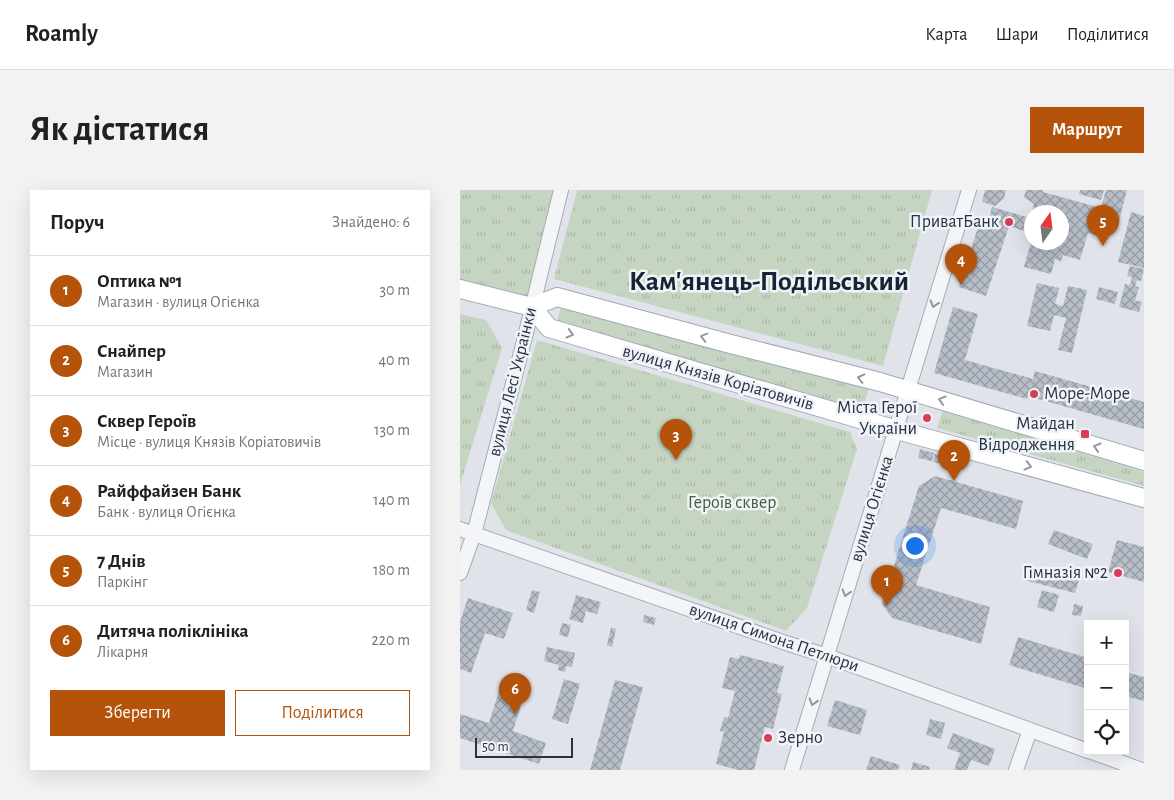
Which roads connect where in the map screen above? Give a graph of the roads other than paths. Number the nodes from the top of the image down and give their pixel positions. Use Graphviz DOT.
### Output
graph roads {
  1 [pos="562,190"];
  2 [pos="969,190"];
  3 [pos="460,289"];
  4 [pos="532,307"];
  5 [pos="908,390"];
  6 [pos="897,430"];
  7 [pos="1144,461"];
  8 [pos="1144,498"];
  9 [pos="460,529"];
  10 [pos="474,534"];
  11 [pos="460,574"];
  12 [pos="827,656"];
  13 [pos="1030,730"];
  14 [pos="1084,750"];
  15 [pos="1099,755"];
  16 [pos="792,770"];
  17 [pos="1016,770"];
  18 [pos="1142,770"];
  1 -- 4 [label="street, вулиця Лесі Українки"];
  2 -- 5 [label="street, вулиця Огієнка, one-way"];
  3 -- 4 [label="main road"];
  5 -- 4 [label="main road, вулиця Князів Коріатовичів, one-way"];
  4 -- 6 [label="main road, вулиця Князів Коріатовичів, one-way"];
  4 -- 10 [label="street, вулиця Лесі Українки"];
  5 -- 6 [label="street, вулиця Огієнка"];
  7 -- 5 [label="main road, вулиця Князів Коріатовичів, one-way"];
  6 -- 8 [label="main road, вулиця Князів Коріатовичів, one-way"];
  6 -- 12 [label="street, вулиця Огієнка, one-way"];
  9 -- 10 [label="street, вулиця Симона Петлюри"];
  10 -- 11 [label="street, вулиця Лесі Українки"];
  10 -- 12 [label="street, вулиця Симона Петлюри"];
  12 -- 13 [label="street, вулиця Симона Петлюри"];
  12 -- 16 [label="street, вулиця Огієнка, one-way"];
  13 -- 14 [label="street, вулиця Симона Петлюри"];
  13 -- 17 [label="street"];
  15 -- 18 [label="street, вулиця Симона Петлюри"];
}
